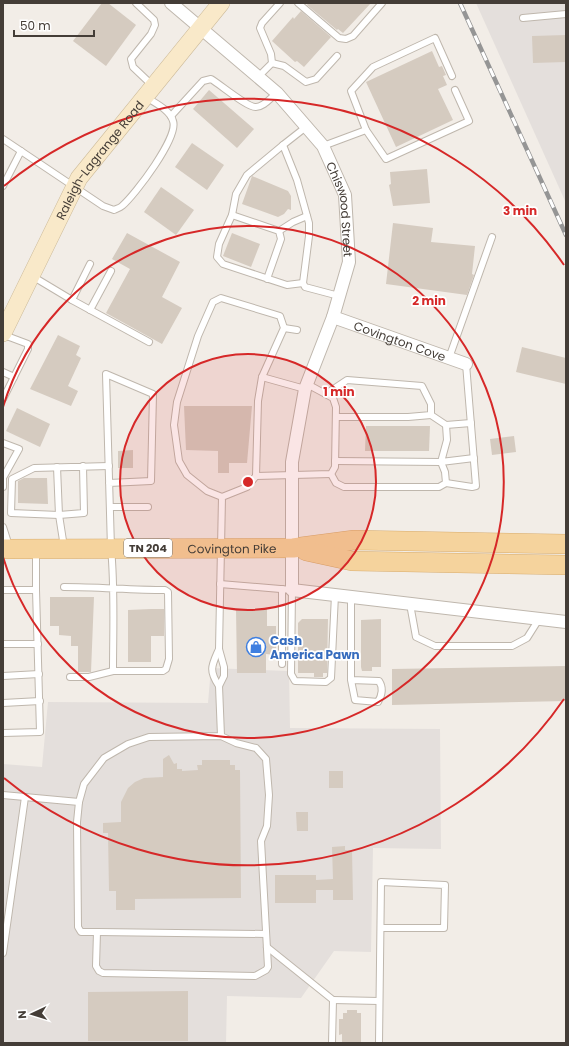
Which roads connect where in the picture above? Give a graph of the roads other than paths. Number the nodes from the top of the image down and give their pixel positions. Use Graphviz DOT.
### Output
graph roads {
  1 [pos="136,3"];
  2 [pos="171,3"];
  3 [pos="221,3"];
  4 [pos="280,3"];
  5 [pos="298,3"];
  6 [pos="382,3"];
  7 [pos="566,14"];
  8 [pos="523,18"];
  9 [pos="200,28"];
  10 [pos="337,56"];
  11 [pos="272,63"];
  12 [pos="452,76"];
  13 [pos="258,77"];
  14 [pos="455,90"];
  15 [pos="149,91"];
  16 [pos="277,93"];
  17 [pos="171,116"];
  18 [pos="306,127"];
  19 [pos="366,130"];
  20 [pos="3,139"];
  21 [pos="283,146"];
  22 [pos="323,146"];
  23 [pos="21,151"];
  24 [pos="3,186"];
  25 [pos="74,186"];
  26 [pos="232,215"];
  27 [pos="307,216"];
  28 [pos="280,231"];
  29 [pos="492,237"];
  30 [pos="90,264"];
  31 [pos="111,270"];
  32 [pos="31,276"];
  33 [pos="268,279"];
  34 [pos="303,283"];
  35 [pos="339,296"];
  36 [pos="72,300"];
  37 [pos="90,310"];
  38 [pos="333,317"];
  39 [pos="284,328"];
  40 [pos="297,330"];
  41 [pos="3,334"];
  42 [pos="149,342"];
  43 [pos="449,358"];
  44 [pos="466,364"];
  45 [pos="3,372"];
  46 [pos="14,377"];
  47 [pos="262,377"];
  48 [pos="306,386"];
  49 [pos="326,394"];
  50 [pos="3,399"];
  51 [pos="431,415"];
  52 [pos="336,417"];
  53 [pos="471,423"];
  54 [pos="446,425"];
  55 [pos="3,442"];
  56 [pos="474,458"];
  57 [pos="335,461"];
  58 [pos="441,462"];
  59 [pos="83,466"];
  60 [pos="109,466"];
  61 [pos="57,467"];
  62 [pos="292,474"];
  63 [pos="331,474"];
  64 [pos="3,475"];
  65 [pos="256,476"];
  66 [pos="109,483"];
  67 [pos="446,483"];
  68 [pos="3,487"];
  69 [pos="222,497"];
  70 [pos="110,507"];
  71 [pos="148,507"];
  72 [pos="59,514"];
  73 [pos="3,526"];
  74 [pos="566,544"];
  75 [pos="64,548"];
  76 [pos="111,548"];
  77 [pos="220,548"];
  78 [pos="293,548"];
  79 [pos="6,549"];
  80 [pos="36,549"];
  81 [pos="566,565"];
  82 [pos="220,584"];
  83 [pos="64,587"];
  84 [pos="287,589"];
  85 [pos="3,590"];
  86 [pos="36,590"];
  87 [pos="113,590"];
  88 [pos="335,595"];
  89 [pos="351,597"];
  90 [pos="410,604"];
  91 [pos="540,619"];
  92 [pos="566,622"];
  93 [pos="3,644"];
  94 [pos="38,644"];
  95 [pos="219,649"];
  96 [pos="282,664"];
  97 [pos="113,672"];
  98 [pos="39,674"];
  99 [pos="3,676"];
  100 [pos="70,677"];
  101 [pos="350,680"];
  102 [pos="219,686"];
  103 [pos="40,701"];
  104 [pos="3,703"];
  105 [pos="3,733"];
  106 [pos="220,736"];
  107 [pos="3,796"];
  108 [pos="24,797"];
  109 [pos="79,802"];
  110 [pos="381,928"];
  111 [pos="97,932"];
  112 [pos="266,934"];
  113 [pos="267,947"];
  114 [pos="3,953"];
  115 [pos="333,1000"];
  116 [pos="379,1001"];
  117 [pos="332,1043"];
  118 [pos="379,1043"];
  1 -- 15 [label="lane"];
  2 -- 9 [label="street, Chiswood Street"];
  3 -- 9 [label="main road, Raleigh-Lagrange Road"];
  4 -- 11 [label="lane"];
  5 -- 6 [label="lane"];
  7 -- 8 [label="lane"];
  9 -- 13 [label="street, Chiswood Street"];
  9 -- 15 [label="main road, Raleigh-Lagrange Road"];
  10 -- 11 [label="lane"];
  11 -- 13 [label="lane"];
  12 -- 19 [label="lane"];
  13 -- 16 [label="street, Chiswood Street"];
  14 -- 19 [label="lane"];
  15 -- 17 [label="lane"];
  15 -- 25 [label="main road, Raleigh-Lagrange Road"];
  16 -- 17 [label="lane"];
  16 -- 18 [label="street, Chiswood Street"];
  17 -- 25 [label="lane"];
  18 -- 21 [label="lane"];
  18 -- 22 [label="street, Chiswood Street"];
  19 -- 22 [label="lane"];
  20 -- 23 [label="lane"];
  21 -- 26 [label="lane"];
  21 -- 27 [label="lane"];
  22 -- 35 [label="street, Chiswood Street"];
  23 -- 24 [label="lane"];
  23 -- 25 [label="lane"];
  25 -- 32 [label="main road, Raleigh-Lagrange Road"];
  26 -- 28 [label="lane"];
  26 -- 33 [label="lane"];
  27 -- 28 [label="lane"];
  27 -- 34 [label="lane"];
  28 -- 33 [label="lane"];
  29 -- 43 [label="lane"];
  30 -- 36 [label="lane"];
  31 -- 37 [label="lane"];
  32 -- 36 [label="lane"];
  32 -- 41 [label="main road, Raleigh-Lagrange Road"];
  33 -- 34 [label="lane"];
  34 -- 35 [label="lane"];
  35 -- 38 [label="street, Chiswood Street"];
  36 -- 37 [label="lane"];
  37 -- 42 [label="lane"];
  38 -- 43 [label="street, Covington Cove"];
  38 -- 48 [label="street, Chiswood Street"];
  39 -- 40 [label="lane"];
  39 -- 47 [label="lane"];
  39 -- 69 [label="lane"];
  41 -- 46 [label="lane"];
  43 -- 44 [label="street, Covington Cove"];
  44 -- 53 [label="lane"];
  45 -- 46 [label="lane"];
  46 -- 50 [label="lane"];
  47 -- 48 [label="lane"];
  47 -- 65 [label="lane"];
  48 -- 49 [label="lane"];
  48 -- 62 [label="street, Chiswood Street"];
  49 -- 51 [label="lane"];
  49 -- 52 [label="lane"];
  51 -- 52 [label="lane"];
  51 -- 54 [label="lane"];
  52 -- 57 [label="lane"];
  53 -- 54 [label="lane"];
  53 -- 56 [label="lane"];
  54 -- 58 [label="lane"];
  55 -- 64 [label="lane"];
  56 -- 58 [label="lane"];
  56 -- 67 [label="lane"];
  57 -- 58 [label="lane"];
  57 -- 63 [label="lane"];
  58 -- 67 [label="lane"];
  59 -- 60 [label="lane"];
  59 -- 61 [label="lane"];
  59 -- 72 [label="lane"];
  60 -- 66 [label="lane"];
  60 -- 66 [label="lane"];
  61 -- 72 [label="lane"];
  61 -- 72 [label="lane"];
  62 -- 63 [label="lane"];
  62 -- 65 [label="lane"];
  62 -- 78 [label="street, Chiswood Street"];
  63 -- 67 [label="lane"];
  64 -- 68 [label="lane"];
  65 -- 69 [label="lane"];
  66 -- 70 [label="lane"];
  69 -- 77 [label="lane"];
  70 -- 71 [label="lane"];
  70 -- 76 [label="lane"];
  72 -- 75 [label="lane"];
  73 -- 79 [label="lane"];
  74 -- 78 [label="main road, Covington Pike / TN 204"];
  75 -- 76 [label="main road, Covington Pike / TN 204"];
  75 -- 80 [label="main road, Covington Pike / TN 204"];
  76 -- 77 [label="main road, Covington Pike / TN 204"];
  76 -- 87 [label="lane"];
  77 -- 78 [label="main road, Covington Pike / TN 204"];
  77 -- 82 [label="lane"];
  78 -- 81 [label="main road, Covington Pike / TN 204"];
  78 -- 84 [label="street, Chiswood Street"];
  79 -- 80 [label="main road, Covington Pike / TN 204"];
  80 -- 86 [label="lane"];
  82 -- 84 [label="lane"];
  82 -- 95 [label="lane"];
  83 -- 87 [label="lane"];
  84 -- 88 [label="street"];
  84 -- 88 [label="lane"];
  84 -- 96 [label="lane"];
  85 -- 86 [label="lane"];
  86 -- 94 [label="lane"];
  87 -- 97 [label="lane"];
  87 -- 97 [label="lane"];
  88 -- 89 [label="street"];
  89 -- 90 [label="street"];
  89 -- 101 [label="lane"];
  90 -- 91 [label="street"];
  90 -- 91 [label="lane"];
  91 -- 92 [label="street"];
  93 -- 94 [label="lane"];
  94 -- 98 [label="lane"];
  95 -- 102 [label="lane"];
  95 -- 102 [label="lane"];
  97 -- 100 [label="lane"];
  98 -- 99 [label="lane"];
  98 -- 103 [label="lane"];
  101 -- 101 [label="lane"];
  102 -- 106 [label="lane"];
  103 -- 104 [label="lane"];
  103 -- 105 [label="lane"];
  106 -- 109 [label="lane"];
  106 -- 112 [label="lane"];
  107 -- 108 [label="lane"];
  108 -- 109 [label="lane"];
  108 -- 114 [label="lane"];
  109 -- 111 [label="lane"];
  110 -- 110 [label="lane"];
  110 -- 116 [label="lane"];
  111 -- 112 [label="lane"];
  111 -- 113 [label="lane"];
  112 -- 113 [label="lane"];
  113 -- 115 [label="lane"];
  115 -- 116 [label="lane"];
  115 -- 117 [label="lane"];
  116 -- 118 [label="lane"];
}
